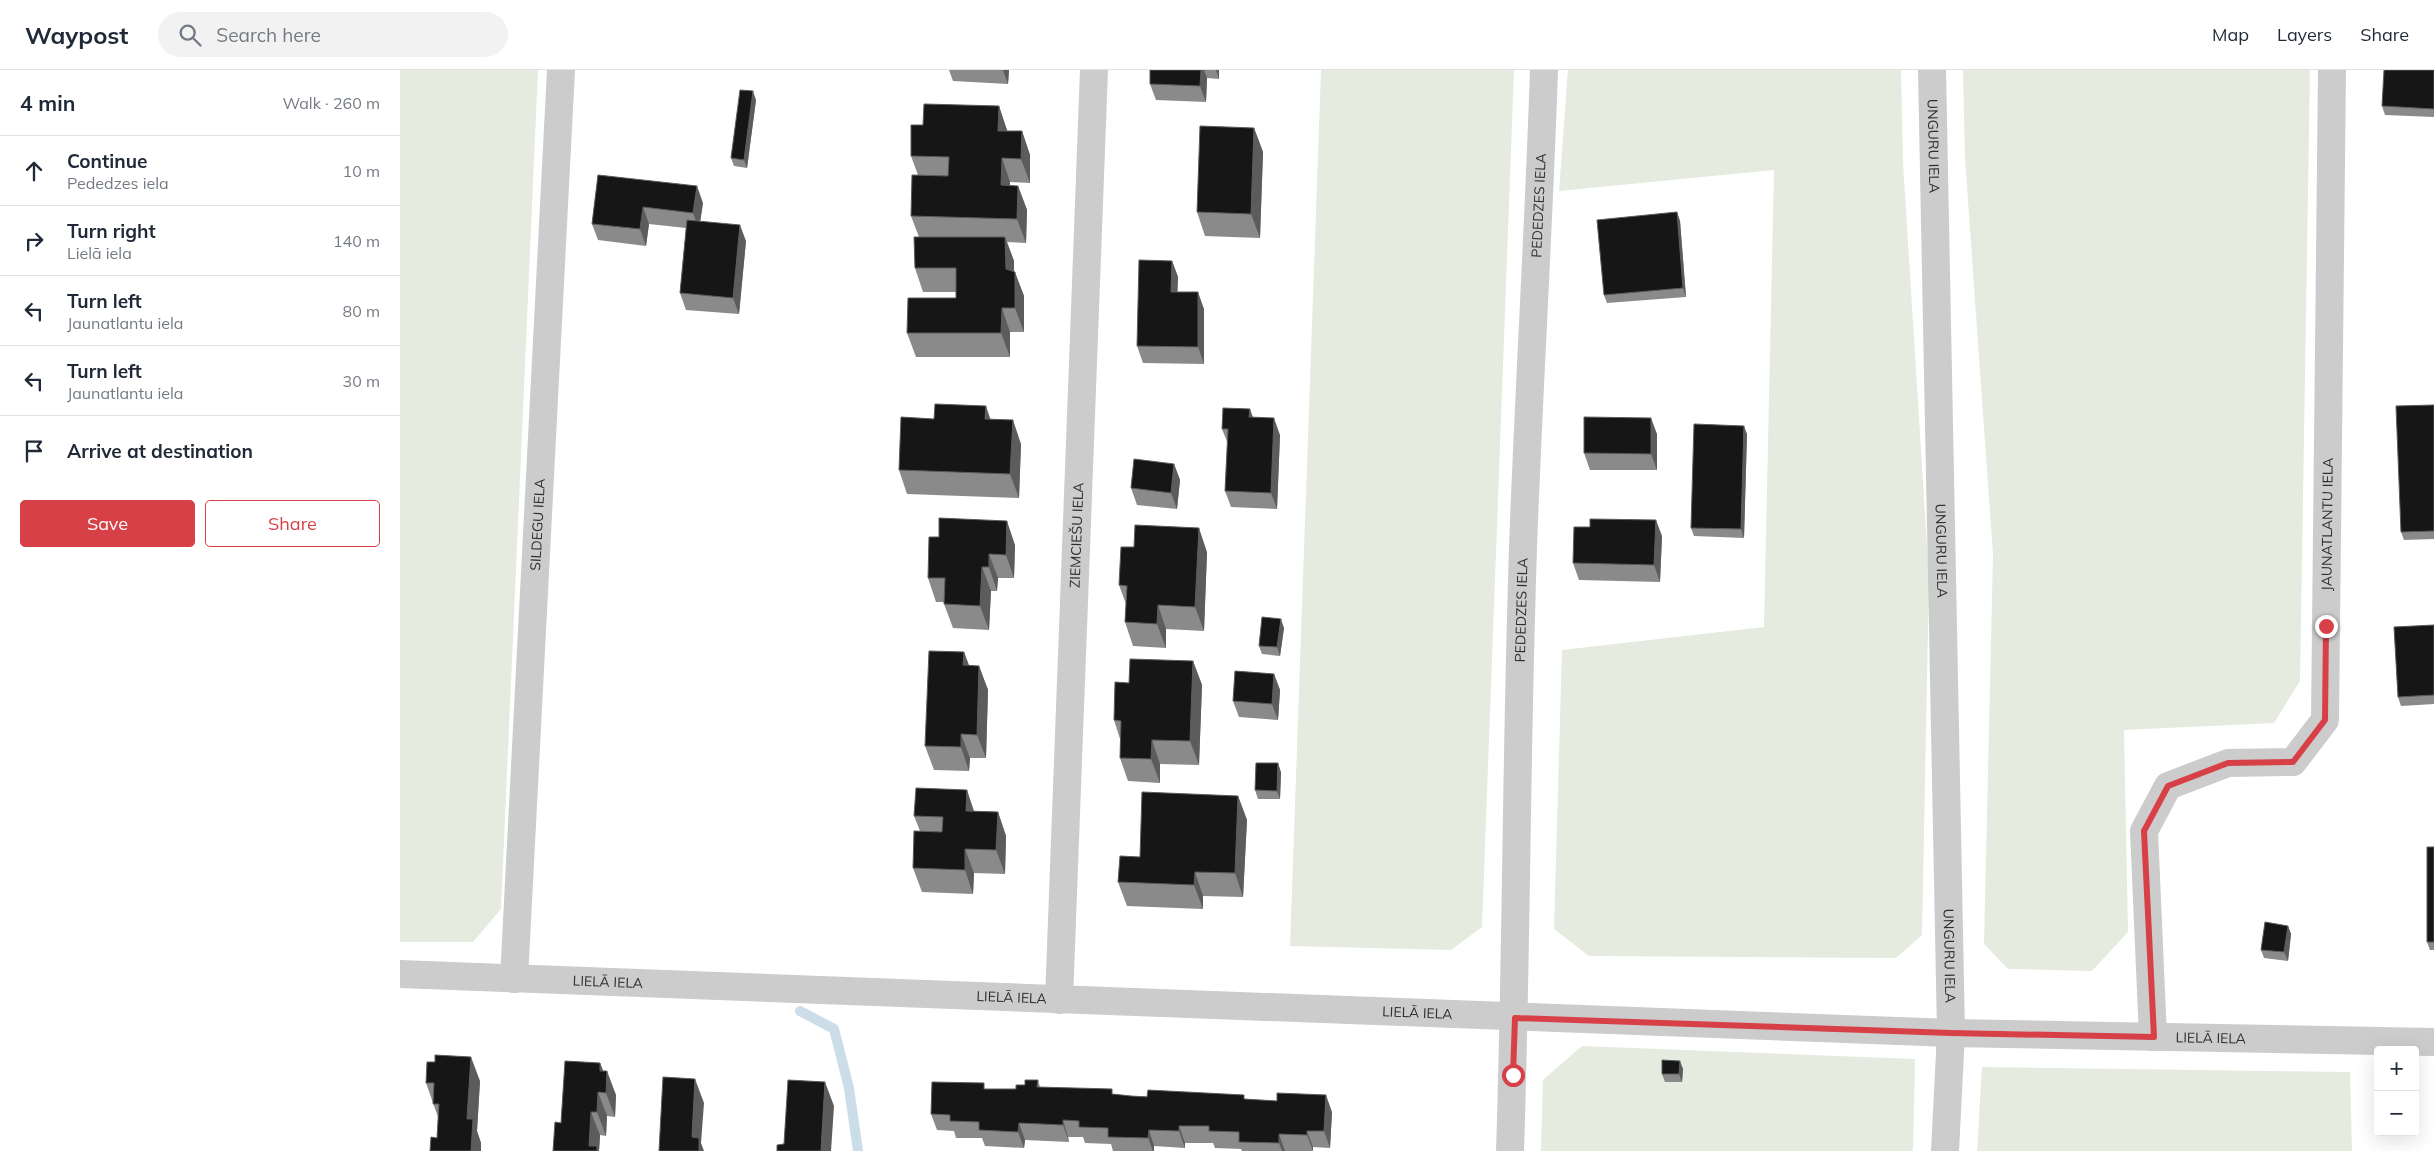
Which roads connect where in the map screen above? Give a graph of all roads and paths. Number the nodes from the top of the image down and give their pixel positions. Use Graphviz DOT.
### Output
graph roads {
  1 [pos="561,70"];
  2 [pos="1094,70"];
  3 [pos="1544,70"];
  4 [pos="1932,70"];
  5 [pos="2332,70"];
  6 [pos="400,974"];
  7 [pos="514,979"];
  8 [pos="1059,1000"];
  9 [pos="1515,1018"];
  10 [pos="1951,1033"];
  11 [pos="2154,1037"];
  12 [pos="2434,1042"];
  13 [pos="1510,1151"];
  14 [pos="1945,1151"];
  1 -- 7 [label="street, SILDEGU IELA"];
  2 -- 8 [label="street, ZIEMCIEŠU IELA"];
  3 -- 9 [label="street, PEDEDZES IELA"];
  4 -- 10 [label="street, UNGURU IELA"];
  5 -- 11 [label="street, JAUNATLANTU IELA"];
  6 -- 7 [label="street, LIELĀ IELA"];
  7 -- 8 [label="street, LIELĀ IELA"];
  8 -- 9 [label="street, LIELĀ IELA"];
  9 -- 10 [label="street, LIELĀ IELA"];
  9 -- 13 [label="street, PEDEDZES IELA"];
  10 -- 11 [label="street, LIELĀ IELA"];
  10 -- 14 [label="street, UNGURU IELA"];
  11 -- 12 [label="street, LIELĀ IELA"];
}
